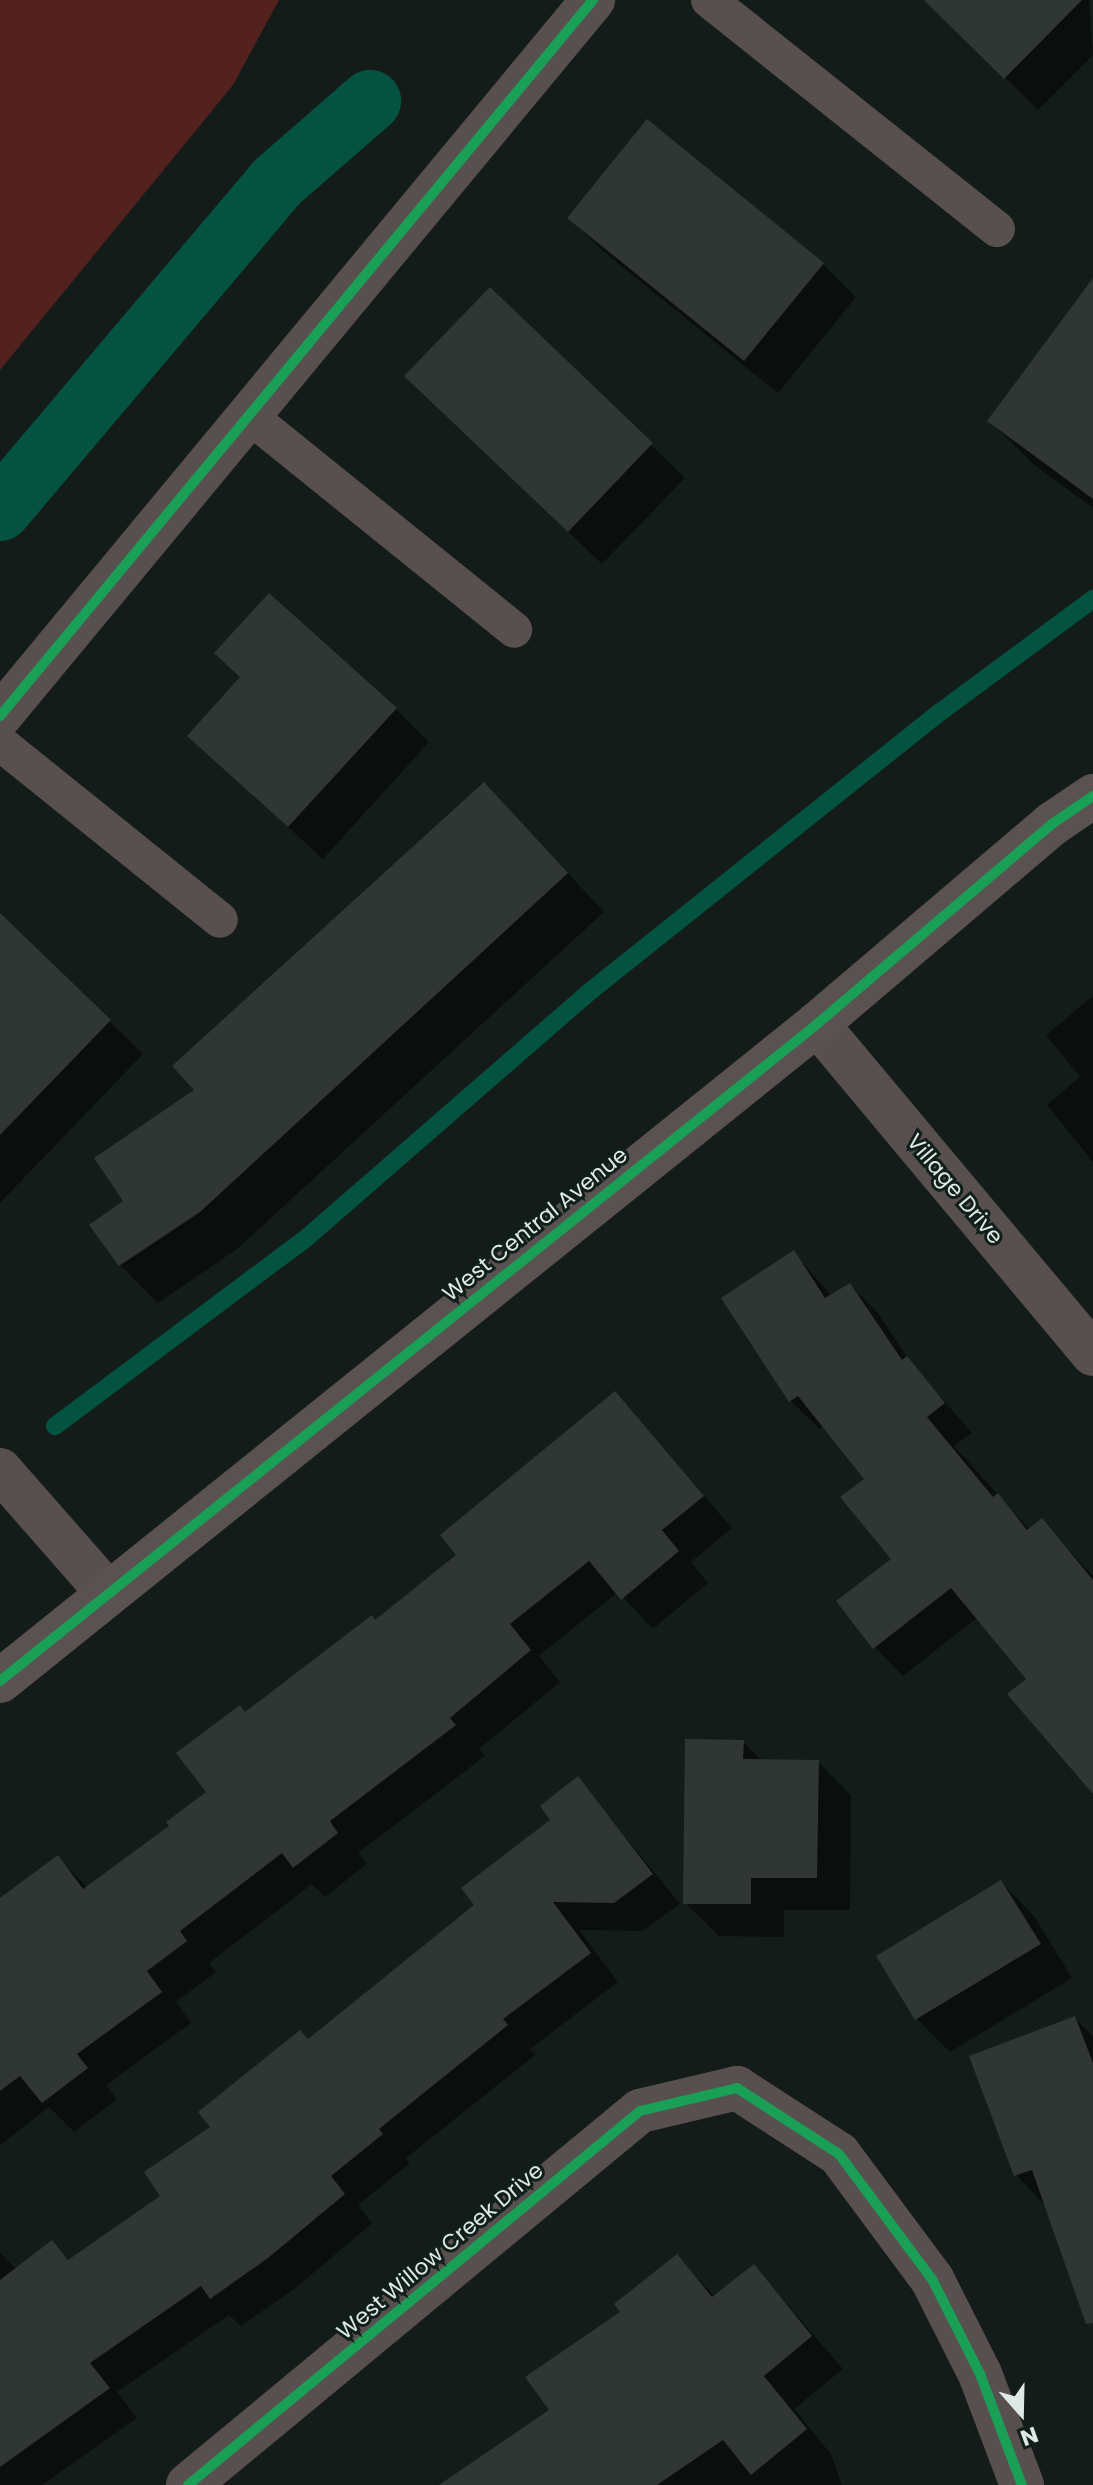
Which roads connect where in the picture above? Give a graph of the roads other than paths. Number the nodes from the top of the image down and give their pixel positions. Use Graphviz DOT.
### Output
graph roads {
  1 [pos="593,0"];
  2 [pos="709,0"];
  3 [pos="997,229"];
  4 [pos="248,415"];
  5 [pos="514,630"];
  6 [pos="0,716"];
  7 [pos="0,743"];
  8 [pos="1093,796"];
  9 [pos="220,920"];
  10 [pos="817,1024"];
  11 [pos="1093,1354"];
  12 [pos="0,1470"];
  13 [pos="107,1592"];
  14 [pos="0,1681"];
  15 [pos="188,2485"];
  16 [pos="1022,2485"];
  1 -- 4 [label="street"];
  2 -- 3 [label="lane"];
  4 -- 5 [label="lane"];
  4 -- 6 [label="street"];
  7 -- 9 [label="lane"];
  8 -- 10 [label="street, West Central Avenue"];
  10 -- 11 [label="street, Village Drive"];
  10 -- 13 [label="street, West Central Avenue"];
  12 -- 13 [label="street"];
  13 -- 14 [label="street, West Central Avenue"];
  15 -- 16 [label="street, West Willow Creek Drive"];
}
